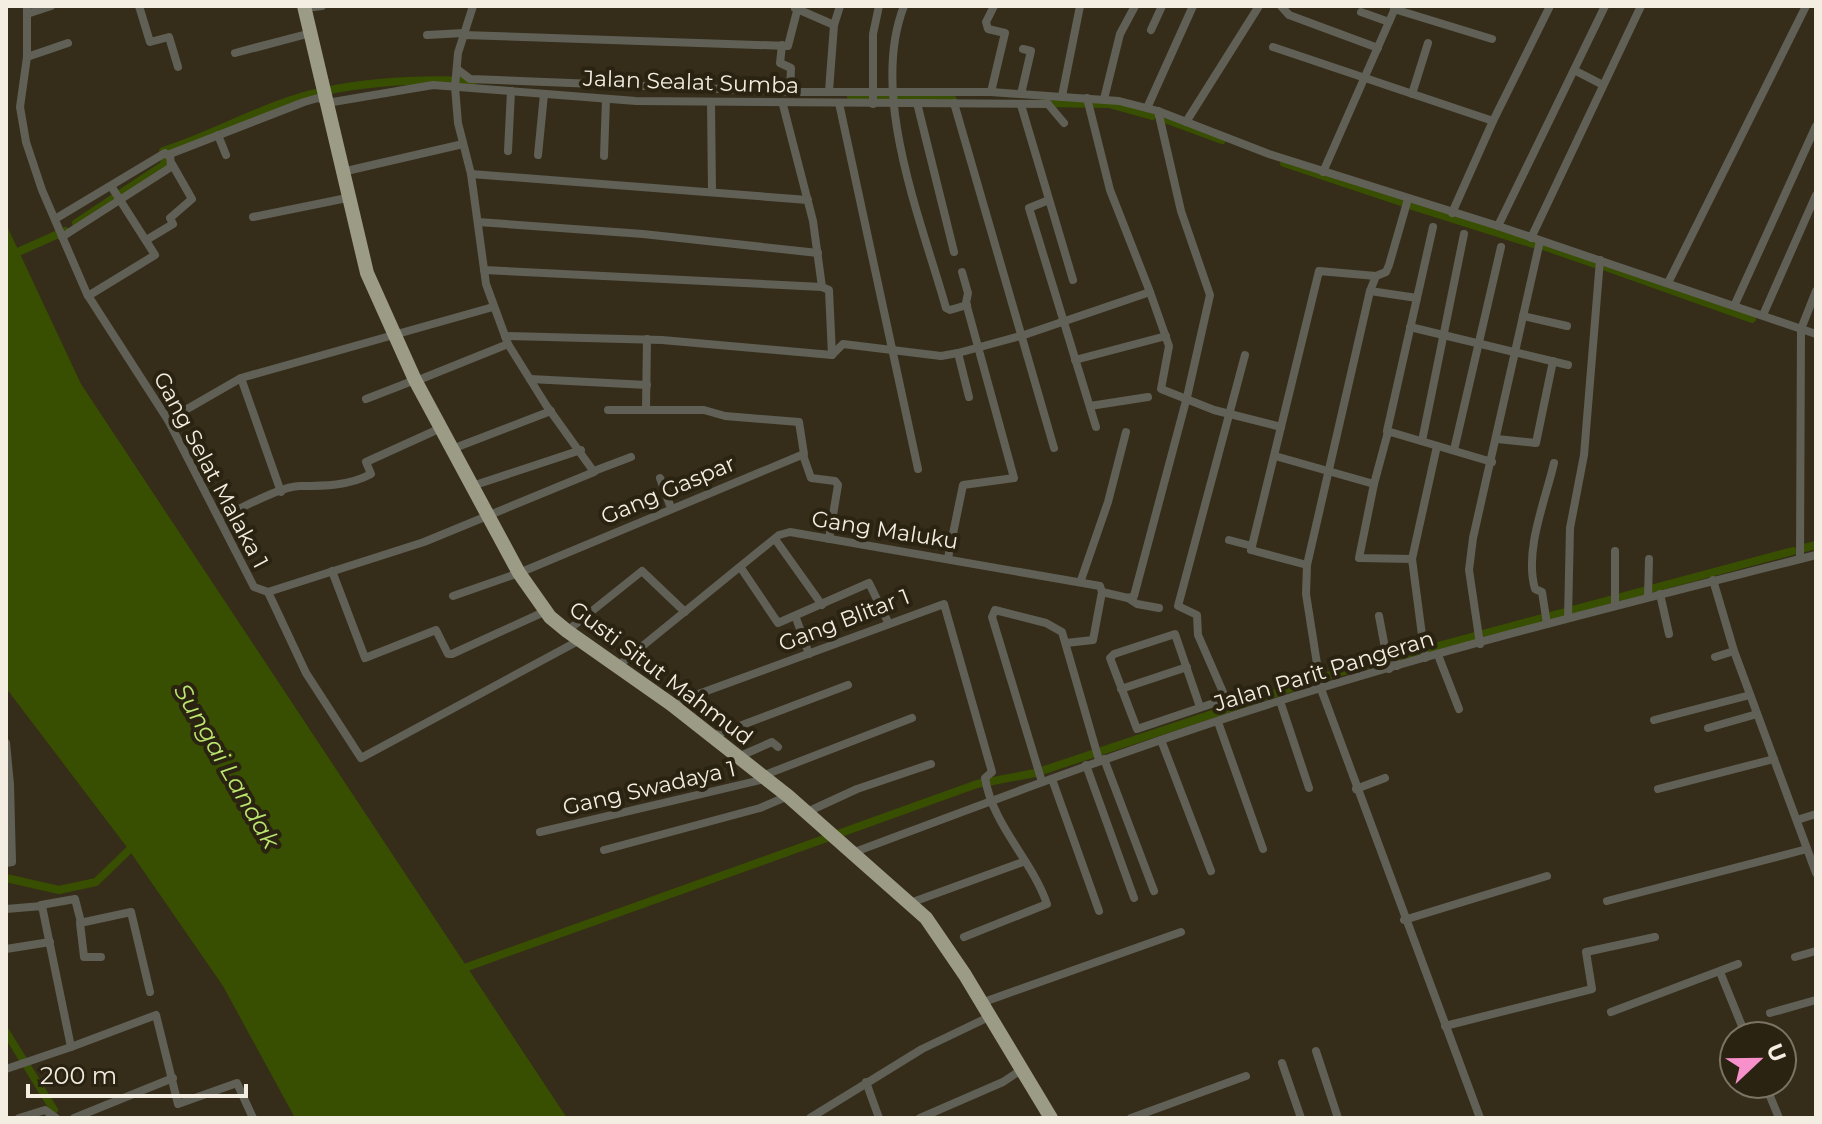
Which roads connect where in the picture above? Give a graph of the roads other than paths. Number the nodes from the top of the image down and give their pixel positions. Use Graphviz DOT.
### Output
graph roads {
  1 [pos="51,6"];
  2 [pos="139,6"];
  3 [pos="322,6"];
  4 [pos="473,6"];
  5 [pos="840,6"];
  6 [pos="879,6"];
  7 [pos="904,6"];
  8 [pos="994,6"];
  9 [pos="1080,6"];
  10 [pos="1135,6"];
  11 [pos="1162,6"];
  12 [pos="1193,6"];
  13 [pos="1259,6"];
  14 [pos="1281,6"];
  15 [pos="1550,6"];
  16 [pos="1605,6"];
  17 [pos="1641,6"];
  18 [pos="1806,6"];
  19 [pos="305,7"];
  20 [pos="796,8"];
  21 [pos="1395,8"];
  22 [pos="27,10"];
  23 [pos="1361,12"];
  24 [pos="1389,22"];
  25 [pos="834,25"];
  26 [pos="1151,30"];
  27 [pos="312,33"];
  28 [pos="464,34"];
  29 [pos="427,35"];
  30 [pos="1492,39"];
  31 [pos="68,43"];
  32 [pos="1428,43"];
  33 [pos="782,45"];
  34 [pos="1273,47"];
  35 [pos="1378,48"];
  36 [pos="1023,49"];
  37 [pos="235,53"];
  38 [pos="27,57"];
  39 [pos="178,67"];
  40 [pos="1574,70"];
  41 [pos="457,71"];
  42 [pos="1364,79"];
  43 [pos="1603,85"];
  44 [pos="455,87"];
  45 [pos="511,91"];
  46 [pos="790,91"];
  47 [pos="829,91"];
  48 [pos="991,92"];
  49 [pos="962,93"];
  50 [pos="544,94"];
  51 [pos="1021,94"];
  52 [pos="1412,94"];
  53 [pos="874,97"];
  54 [pos="894,97"];
  55 [pos="1054,98"];
  56 [pos="606,99"];
  57 [pos="1104,99"];
  58 [pos="326,101"];
  59 [pos="711,102"];
  60 [pos="839,103"];
  61 [pos="917,103"];
  62 [pos="958,103"];
  63 [pos="1088,103"];
  64 [pos="783,105"];
  65 [pos="1021,105"];
  66 [pos="1147,108"];
  67 [pos="1158,111"];
  68 [pos="1493,121"];
  69 [pos="1186,122"];
  70 [pos="1064,123"];
  71 [pos="1816,126"];
  72 [pos="218,135"];
  73 [pos="463,144"];
  74 [pos="508,151"];
  75 [pos="226,155"];
  76 [pos="538,155"];
  77 [pos="604,156"];
  78 [pos="170,160"];
  79 [pos="1323,172"];
  80 [pos="341,173"];
  81 [pos="471,174"];
  82 [pos="111,186"];
  83 [pos="712,192"];
  84 [pos="1816,195"];
  85 [pos="347,198"];
  86 [pos="1408,199"];
  87 [pos="119,200"];
  88 [pos="808,200"];
  89 [pos="1049,200"];
  90 [pos="1452,213"];
  91 [pos="253,217"];
  92 [pos="55,219"];
  93 [pos="478,222"];
  94 [pos="1498,226"];
  95 [pos="1433,227"];
  96 [pos="61,233"];
  97 [pos="1464,234"];
  98 [pos="148,239"];
  99 [pos="1536,239"];
  100 [pos="1501,247"];
  101 [pos="954,252"];
  102 [pos="818,253"];
  103 [pos="1600,260"];
  104 [pos="484,270"];
  105 [pos="962,272"];
  106 [pos="1376,276"];
  107 [pos="1073,280"];
  108 [pos="1668,283"];
  109 [pos="822,287"];
  110 [pos="1370,291"];
  111 [pos="1816,291"];
  112 [pos="1150,292"];
  113 [pos="88,296"];
  114 [pos="1417,298"];
  115 [pos="1735,304"];
  116 [pos="967,305"];
  117 [pos="493,307"];
  118 [pos="1763,315"];
  119 [pos="1523,316"];
  120 [pos="1062,320"];
  121 [pos="1567,326"];
  122 [pos="1410,327"];
  123 [pos="1801,329"];
  124 [pos="393,334"];
  125 [pos="1816,334"];
  126 [pos="1024,335"];
  127 [pos="1166,336"];
  128 [pos="1445,336"];
  129 [pos="647,339"];
  130 [pos="507,340"];
  131 [pos="1480,344"];
  132 [pos="978,348"];
  133 [pos="894,349"];
  134 [pos="958,353"];
  135 [pos="1515,353"];
  136 [pos="832,355"];
  137 [pos="1245,355"];
  138 [pos="1075,360"];
  139 [pos="1553,361"];
  140 [pos="1568,365"];
  141 [pos="241,378"];
  142 [pos="530,379"];
  143 [pos="416,380"];
  144 [pos="647,385"];
  145 [pos="969,397"];
  146 [pos="1148,397"];
  147 [pos="1187,397"];
  148 [pos="366,399"];
  149 [pos="1090,406"];
  150 [pos="646,409"];
  151 [pos="608,410"];
  152 [pos="551,411"];
  153 [pos="1231,415"];
  154 [pos="168,420"];
  155 [pos="1096,427"];
  156 [pos="1281,427"];
  157 [pos="441,428"];
  158 [pos="1126,432"];
  159 [pos="1388,432"];
  160 [pos="1497,439"];
  161 [pos="1422,441"];
  162 [pos="1437,446"];
  163 [pos="1054,448"];
  164 [pos="452,449"];
  165 [pos="581,450"];
  166 [pos="1454,450"];
  167 [pos="803,455"];
  168 [pos="1275,456"];
  169 [pos="631,457"];
  170 [pos="1492,462"];
  171 [pos="1554,463"];
  172 [pos="918,469"];
  173 [pos="594,471"];
  174 [pos="1328,471"];
  175 [pos="660,478"];
  176 [pos="1374,484"];
  177 [pos="472,486"];
  178 [pos="281,492"];
  179 [pos="671,508"];
  180 [pos="219,518"];
  181 [pos="489,518"];
  182 [pos="775,539"];
  183 [pos="829,539"];
  184 [pos="1229,540"];
  185 [pos="1252,546"];
  186 [pos="1615,551"];
  187 [pos="1816,555"];
  188 [pos="948,558"];
  189 [pos="1412,559"];
  190 [pos="1649,559"];
  191 [pos="1800,559"];
  192 [pos="1307,565"];
  193 [pos="741,568"];
  194 [pos="332,571"];
  195 [pos="519,573"];
  196 [pos="1081,580"];
  197 [pos="1713,580"];
  198 [pos="1648,591"];
  199 [pos="268,592"];
  200 [pos="1102,592"];
  201 [pos="1660,594"];
  202 [pos="453,596"];
  203 [pos="1128,598"];
  204 [pos="822,605"];
  205 [pos="1615,606"];
  206 [pos="1159,608"];
  207 [pos="546,611"];
  208 [pos="685,612"];
  209 [pos="1379,616"];
  210 [pos="796,618"];
  211 [pos="1568,618"];
  212 [pos="889,624"];
  213 [pos="1547,624"];
  214 [pos="567,631"];
  215 [pos="1669,634"];
  216 [pos="1480,637"];
  217 [pos="580,640"];
  218 [pos="1066,643"];
  219 [pos="1734,651"];
  220 [pos="1424,652"];
  221 [pos="809,654"];
  222 [pos="1438,655"];
  223 [pos="1715,657"];
  224 [pos="1392,660"];
  225 [pos="618,666"];
  226 [pos="1187,667"];
  227 [pos="848,685"];
  228 [pos="1321,687"];
  229 [pos="1121,689"];
  230 [pos="1750,695"];
  231 [pos="1280,701"];
  232 [pos="671,704"];
  233 [pos="1200,707"];
  234 [pos="1459,709"];
  235 [pos="1189,712"];
  236 [pos="1757,714"];
  237 [pos="912,718"];
  238 [pos="1654,720"];
  239 [pos="1218,722"];
  240 [pos="1195,728"];
  241 [pos="1708,728"];
  242 [pos="712,736"];
  243 [pos="1161,740"];
  244 [pos="6,743"];
  245 [pos="778,747"];
  246 [pos="1099,756"];
  247 [pos="738,757"];
  248 [pos="1774,759"];
  249 [pos="931,764"];
  250 [pos="1086,765"];
  251 [pos="763,778"];
  252 [pos="1385,778"];
  253 [pos="1052,779"];
  254 [pos="1041,780"];
  255 [pos="8,785"];
  256 [pos="1309,788"];
  257 [pos="1356,789"];
  258 [pos="1658,789"];
  259 [pos="788,796"];
  260 [pos="993,801"];
  261 [pos="807,812"];
  262 [pos="1816,814"];
  263 [pos="1797,820"];
  264 [pos="540,832"];
  265 [pos="1816,840"];
  266 [pos="1806,846"];
  267 [pos="1263,849"];
  268 [pos="604,850"];
  269 [pos="848,850"];
  270 [pos="1023,862"];
  271 [pos="6,863"];
  272 [pos="1211,871"];
  273 [pos="1816,873"];
  274 [pos="1547,876"];
  275 [pos="1154,891"];
  276 [pos="1134,898"];
  277 [pos="1607,901"];
  278 [pos="910,903"];
  279 [pos="41,905"];
  280 [pos="6,909"];
  281 [pos="1099,911"];
  282 [pos="1404,920"];
  283 [pos="81,922"];
  284 [pos="1181,932"];
  285 [pos="964,937"];
  286 [pos="1655,937"];
  287 [pos="50,942"];
  288 [pos="6,949"];
  289 [pos="1816,951"];
  290 [pos="101,957"];
  291 [pos="1795,957"];
  292 [pos="1738,964"];
  293 [pos="1720,972"];
  294 [pos="150,992"];
  295 [pos="1816,1000"];
  296 [pos="981,1003"];
  297 [pos="1611,1012"];
  298 [pos="1770,1013"];
  299 [pos="989,1017"];
  300 [pos="1740,1020"];
  301 [pos="1445,1026"];
  302 [pos="71,1047"];
  303 [pos="1316,1051"];
  304 [pos="1282,1063"];
  305 [pos="6,1069"];
  306 [pos="1021,1070"];
  307 [pos="1246,1076"];
  308 [pos="173,1078"];
  309 [pos="866,1082"];
  310 [pos="19,1118"];
  311 [pos="56,1118"];
  312 [pos="74,1118"];
  313 [pos="253,1118"];
  314 [pos="810,1118"];
  315 [pos="879,1118"];
  316 [pos="920,1118"];
  317 [pos="1051,1118"];
  318 [pos="1131,1118"];
  319 [pos="1301,1118"];
  320 [pos="1338,1118"];
  321 [pos="1480,1118"];
  1 -- 22 [label="street"];
  2 -- 39 [label="street"];
  3 -- 19 [label="street"];
  4 -- 28 [label="street"];
  5 -- 25 [label="street"];
  6 -- 53 [label="street"];
  7 -- 54 [label="street"];
  8 -- 48 [label="street"];
  9 -- 55 [label="street"];
  10 -- 57 [label="street"];
  11 -- 26 [label="street"];
  12 -- 66 [label="street"];
  13 -- 69 [label="street"];
  14 -- 35 [label="street"];
  15 -- 68 [label="street"];
  16 -- 40 [label="street"];
  17 -- 43 [label="street"];
  18 -- 108 [label="street"];
  19 -- 27 [label="highway, Gusti Situt Mahmud"];
  20 -- 25 [label="street"];
  20 -- 33 [label="street"];
  21 -- 24 [label="street"];
  21 -- 30 [label="street"];
  22 -- 38 [label="street, Gang Selat Malaka 1"];
  23 -- 24 [label="street"];
  24 -- 35 [label="street"];
  25 -- 47 [label="street"];
  27 -- 37 [label="street"];
  27 -- 58 [label="highway, Gusti Situt Mahmud"];
  28 -- 29 [label="street"];
  28 -- 33 [label="street"];
  28 -- 41 [label="street"];
  31 -- 38 [label="street"];
  32 -- 52 [label="street"];
  33 -- 46 [label="street"];
  34 -- 42 [label="street"];
  35 -- 42 [label="street"];
  36 -- 51 [label="street"];
  38 -- 92 [label="street, Gang Selat Malaka 1"];
  40 -- 43 [label="street"];
  40 -- 94 [label="street"];
  41 -- 44 [label="street"];
  41 -- 46 [label="street"];
  42 -- 52 [label="street"];
  42 -- 79 [label="street"];
  43 -- 99 [label="street"];
  44 -- 45 [label="street, Jalan Sealat Sumba"];
  44 -- 58 [label="street, Jalan Sealat Sumba"];
  44 -- 73 [label="street"];
  45 -- 50 [label="street, Jalan Sealat Sumba"];
  45 -- 74 [label="street"];
  46 -- 47 [label="street"];
  47 -- 53 [label="street"];
  48 -- 49 [label="street"];
  48 -- 51 [label="street"];
  49 -- 54 [label="street"];
  49 -- 62 [label="street"];
  50 -- 56 [label="street, Jalan Sealat Sumba"];
  50 -- 76 [label="street"];
  51 -- 55 [label="street"];
  52 -- 68 [label="street"];
  53 -- 54 [label="street, Jalan Sealat Sumba"];
  53 -- 54 [label="street"];
  53 -- 60 [label="street, Jalan Sealat Sumba"];
  54 -- 61 [label="street, Jalan Sealat Sumba"];
  54 -- 116 [label="street"];
  55 -- 63 [label="street"];
  55 -- 65 [label="street, Jalan Sealat Sumba"];
  55 -- 70 [label="street"];
  56 -- 59 [label="street, Jalan Sealat Sumba"];
  56 -- 77 [label="street"];
  57 -- 63 [label="street"];
  57 -- 66 [label="street"];
  58 -- 72 [label="street, Jalan Sealat Sumba"];
  58 -- 80 [label="highway, Gusti Situt Mahmud"];
  59 -- 64 [label="street, Jalan Sealat Sumba"];
  59 -- 83 [label="street"];
  60 -- 64 [label="street, Jalan Sealat Sumba"];
  60 -- 133 [label="street"];
  61 -- 62 [label="street, Jalan Sealat Sumba"];
  61 -- 101 [label="street"];
  62 -- 65 [label="street, Jalan Sealat Sumba"];
  62 -- 126 [label="street"];
  63 -- 112 [label="street"];
  64 -- 88 [label="street"];
  65 -- 89 [label="street"];
  66 -- 67 [label="street"];
  67 -- 69 [label="street"];
  67 -- 147 [label="street"];
  68 -- 90 [label="street"];
  69 -- 79 [label="street"];
  71 -- 115 [label="street"];
  72 -- 75 [label="street"];
  72 -- 78 [label="street, Jalan Sealat Sumba"];
  73 -- 80 [label="street"];
  73 -- 81 [label="street"];
  78 -- 82 [label="street"];
  78 -- 87 [label="street"];
  78 -- 98 [label="street"];
  79 -- 86 [label="street"];
  80 -- 85 [label="highway, Gusti Situt Mahmud"];
  81 -- 83 [label="street"];
  81 -- 93 [label="street"];
  82 -- 87 [label="street"];
  82 -- 92 [label="street"];
  83 -- 88 [label="street"];
  84 -- 118 [label="street"];
  85 -- 91 [label="street"];
  85 -- 124 [label="highway, Gusti Situt Mahmud"];
  86 -- 90 [label="street"];
  86 -- 106 [label="street"];
  87 -- 96 [label="street"];
  87 -- 98 [label="street"];
  88 -- 102 [label="street"];
  89 -- 107 [label="street"];
  89 -- 120 [label="street"];
  90 -- 94 [label="street"];
  92 -- 96 [label="street, Gang Selat Malaka 1"];
  93 -- 102 [label="street"];
  93 -- 104 [label="street"];
  94 -- 99 [label="street"];
  95 -- 114 [label="street"];
  96 -- 113 [label="street, Gang Selat Malaka 1"];
  97 -- 128 [label="street"];
  98 -- 113 [label="street"];
  99 -- 103 [label="street"];
  99 -- 119 [label="street"];
  100 -- 131 [label="street"];
  102 -- 109 [label="street"];
  103 -- 108 [label="street"];
  103 -- 211 [label="street"];
  104 -- 109 [label="street"];
  104 -- 117 [label="street"];
  105 -- 116 [label="street"];
  106 -- 110 [label="street"];
  106 -- 156 [label="street"];
  108 -- 115 [label="street"];
  109 -- 136 [label="street"];
  110 -- 114 [label="street"];
  110 -- 174 [label="street"];
  111 -- 123 [label="street"];
  112 -- 120 [label="street"];
  112 -- 127 [label="street"];
  113 -- 154 [label="street, Gang Selat Malaka 1"];
  114 -- 122 [label="street"];
  115 -- 118 [label="street"];
  116 -- 132 [label="street"];
  117 -- 124 [label="street"];
  117 -- 130 [label="street"];
  118 -- 123 [label="street"];
  119 -- 121 [label="street"];
  119 -- 135 [label="street"];
  120 -- 126 [label="street"];
  120 -- 138 [label="street"];
  122 -- 128 [label="street"];
  122 -- 159 [label="street"];
  123 -- 125 [label="street"];
  123 -- 191 [label="street"];
  124 -- 141 [label="street"];
  124 -- 143 [label="highway, Gusti Situt Mahmud"];
  126 -- 132 [label="street"];
  126 -- 163 [label="street"];
  127 -- 138 [label="street"];
  127 -- 147 [label="street"];
  128 -- 131 [label="street"];
  128 -- 161 [label="street"];
  129 -- 130 [label="street"];
  129 -- 136 [label="street"];
  129 -- 144 [label="street"];
  130 -- 142 [label="street"];
  130 -- 143 [label="street"];
  131 -- 135 [label="street"];
  131 -- 166 [label="street"];
  132 -- 134 [label="street"];
  132 -- 188 [label="street"];
  133 -- 134 [label="street"];
  133 -- 136 [label="street"];
  133 -- 172 [label="street"];
  134 -- 145 [label="street"];
  135 -- 139 [label="street"];
  135 -- 160 [label="street"];
  137 -- 153 [label="street"];
  138 -- 149 [label="street"];
  139 -- 140 [label="street"];
  139 -- 160 [label="street"];
  141 -- 154 [label="street"];
  141 -- 178 [label="street"];
  142 -- 144 [label="street"];
  142 -- 152 [label="street"];
  143 -- 148 [label="street"];
  143 -- 157 [label="highway, Gusti Situt Mahmud"];
  144 -- 150 [label="street"];
  146 -- 149 [label="street"];
  147 -- 153 [label="street"];
  147 -- 203 [label="street"];
  149 -- 155 [label="street"];
  150 -- 151 [label="street"];
  150 -- 167 [label="street"];
  152 -- 164 [label="street"];
  152 -- 165 [label="street"];
  153 -- 156 [label="street"];
  153 -- 233 [label="street"];
  154 -- 180 [label="street, Gang Selat Malaka 1"];
  156 -- 168 [label="street"];
  157 -- 164 [label="highway, Gusti Situt Mahmud"];
  157 -- 178 [label="street"];
  158 -- 196 [label="street"];
  159 -- 161 [label="street"];
  159 -- 176 [label="street"];
  160 -- 170 [label="street"];
  161 -- 162 [label="street"];
  162 -- 166 [label="street"];
  162 -- 189 [label="street"];
  164 -- 177 [label="highway, Gusti Situt Mahmud"];
  165 -- 173 [label="street"];
  165 -- 177 [label="street"];
  166 -- 170 [label="street"];
  167 -- 179 [label="street, Gang Gaspar"];
  167 -- 183 [label="street"];
  168 -- 174 [label="street"];
  168 -- 185 [label="street"];
  169 -- 173 [label="street, Gang Selat Malaka 1"];
  170 -- 216 [label="street"];
  171 -- 213 [label="street"];
  173 -- 181 [label="street, Gang Selat Malaka 1"];
  174 -- 176 [label="street"];
  174 -- 192 [label="street"];
  175 -- 179 [label="street"];
  176 -- 189 [label="street"];
  177 -- 181 [label="highway, Gusti Situt Mahmud"];
  178 -- 180 [label="street"];
  179 -- 195 [label="street, Gang Gaspar"];
  180 -- 199 [label="street, Gang Selat Malaka 1"];
  181 -- 194 [label="street, Gang Selat Malaka 1"];
  181 -- 195 [label="highway, Gusti Situt Mahmud"];
  182 -- 183 [label="street, Gang Maluku"];
  182 -- 193 [label="street"];
  182 -- 204 [label="street"];
  183 -- 188 [label="street, Gang Maluku"];
  184 -- 185 [label="street"];
  185 -- 192 [label="street"];
  186 -- 205 [label="street"];
  187 -- 191 [label="street, Jalan Parit Pangeran"];
  188 -- 196 [label="street, Gang Maluku"];
  189 -- 220 [label="street"];
  190 -- 198 [label="street"];
  191 -- 197 [label="street, Jalan Parit Pangeran"];
  192 -- 228 [label="street"];
  193 -- 208 [label="street"];
  193 -- 210 [label="street"];
  194 -- 199 [label="street, Gang Selat Malaka 1"];
  194 -- 207 [label="street"];
  195 -- 202 [label="street, Gang Gaspar"];
  195 -- 207 [label="highway, Gusti Situt Mahmud"];
  196 -- 200 [label="street, Gang Maluku"];
  197 -- 201 [label="street, Jalan Parit Pangeran"];
  197 -- 219 [label="street"];
  198 -- 201 [label="street, Jalan Parit Pangeran"];
  198 -- 205 [label="street, Jalan Parit Pangeran"];
  199 -- 217 [label="street"];
  200 -- 203 [label="street"];
  200 -- 218 [label="street"];
  201 -- 215 [label="street"];
  203 -- 206 [label="street"];
  204 -- 210 [label="street"];
  204 -- 212 [label="street"];
  205 -- 211 [label="street, Jalan Parit Pangeran"];
  207 -- 214 [label="highway, Gusti Situt Mahmud"];
  208 -- 214 [label="street"];
  208 -- 225 [label="street"];
  209 -- 224 [label="street"];
  210 -- 221 [label="street"];
  211 -- 213 [label="street, Jalan Parit Pangeran"];
  212 -- 221 [label="street, Gang Blitar 1"];
  212 -- 260 [label="street, Gang Blitar 1"];
  213 -- 216 [label="street, Jalan Parit Pangeran"];
  214 -- 217 [label="highway, Gusti Situt Mahmud"];
  216 -- 222 [label="street, Jalan Parit Pangeran"];
  217 -- 225 [label="highway, Gusti Situt Mahmud"];
  218 -- 246 [label="street"];
  218 -- 254 [label="street"];
  219 -- 223 [label="street"];
  219 -- 230 [label="street"];
  220 -- 222 [label="street, Jalan Parit Pangeran"];
  220 -- 224 [label="street, Jalan Parit Pangeran"];
  221 -- 232 [label="street, Gang Blitar 1"];
  222 -- 234 [label="street"];
  224 -- 228 [label="street, Jalan Parit Pangeran"];
  225 -- 232 [label="highway, Gusti Situt Mahmud"];
  226 -- 229 [label="street"];
  226 -- 229 [label="street"];
  226 -- 233 [label="street"];
  227 -- 242 [label="street"];
  228 -- 231 [label="street, Jalan Parit Pangeran"];
  228 -- 257 [label="street"];
  229 -- 235 [label="street"];
  230 -- 236 [label="street"];
  230 -- 238 [label="street"];
  231 -- 239 [label="street, Jalan Parit Pangeran"];
  231 -- 256 [label="street"];
  232 -- 242 [label="highway, Gusti Situt Mahmud"];
  233 -- 235 [label="street"];
  235 -- 240 [label="street"];
  236 -- 241 [label="street"];
  236 -- 248 [label="street"];
  237 -- 251 [label="street, Gang Swadaya 1"];
  239 -- 240 [label="street, Jalan Parit Pangeran"];
  239 -- 267 [label="street"];
  240 -- 243 [label="street, Jalan Parit Pangeran"];
  242 -- 247 [label="highway, Gusti Situt Mahmud"];
  243 -- 246 [label="street, Jalan Parit Pangeran"];
  243 -- 272 [label="street"];
  244 -- 255 [label="street"];
  245 -- 247 [label="street"];
  246 -- 250 [label="street, Jalan Parit Pangeran"];
  246 -- 275 [label="street"];
  247 -- 251 [label="highway, Gusti Situt Mahmud"];
  248 -- 258 [label="street"];
  248 -- 263 [label="street"];
  249 -- 261 [label="street"];
  250 -- 253 [label="street, Jalan Parit Pangeran"];
  250 -- 276 [label="street"];
  251 -- 259 [label="highway, Gusti Situt Mahmud"];
  251 -- 264 [label="street, Gang Swadaya 1"];
  252 -- 257 [label="street"];
  253 -- 254 [label="street, Jalan Parit Pangeran"];
  253 -- 281 [label="street"];
  254 -- 260 [label="street, Jalan Parit Pangeran"];
  255 -- 271 [label="street"];
  257 -- 282 [label="street"];
  259 -- 261 [label="highway, Gusti Situt Mahmud"];
  259 -- 268 [label="street"];
  260 -- 269 [label="street, Jalan Parit Pangeran"];
  260 -- 270 [label="street"];
  261 -- 269 [label="highway, Gusti Situt Mahmud"];
  262 -- 263 [label="street"];
  263 -- 266 [label="street"];
  265 -- 266 [label="street"];
  266 -- 273 [label="street"];
  266 -- 277 [label="street"];
  269 -- 278 [label="highway, Gusti Situt Mahmud"];
  270 -- 278 [label="street"];
  270 -- 285 [label="street"];
  274 -- 282 [label="street"];
  278 -- 296 [label="highway, Gusti Situt Mahmud"];
  279 -- 280 [label="street"];
  279 -- 283 [label="street"];
  279 -- 287 [label="street"];
  282 -- 301 [label="street"];
  283 -- 290 [label="street"];
  283 -- 294 [label="street"];
  284 -- 296 [label="street"];
  286 -- 301 [label="street"];
  287 -- 288 [label="street"];
  287 -- 302 [label="street"];
  289 -- 291 [label="street"];
  292 -- 293 [label="street"];
  293 -- 297 [label="street"];
  293 -- 300 [label="street"];
  295 -- 298 [label="street"];
  296 -- 299 [label="highway, Gusti Situt Mahmud"];
  299 -- 306 [label="highway, Gusti Situt Mahmud"];
  299 -- 309 [label="street"];
  301 -- 321 [label="street"];
  302 -- 305 [label="street"];
  302 -- 308 [label="street"];
  303 -- 320 [label="street"];
  304 -- 319 [label="street"];
  306 -- 316 [label="street"];
  306 -- 317 [label="highway, Gusti Situt Mahmud"];
  307 -- 318 [label="street"];
  308 -- 312 [label="street"];
  308 -- 313 [label="street"];
  309 -- 314 [label="street"];
  309 -- 315 [label="street"];
  310 -- 311 [label="street"];
}
